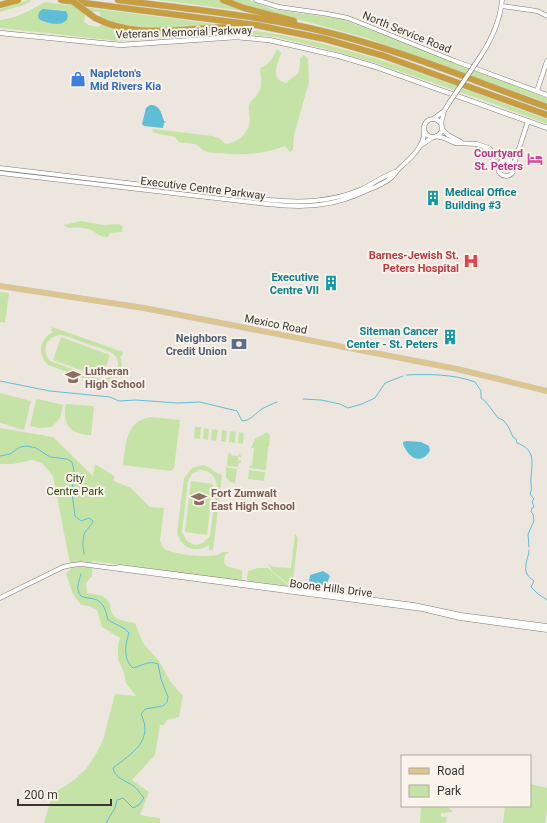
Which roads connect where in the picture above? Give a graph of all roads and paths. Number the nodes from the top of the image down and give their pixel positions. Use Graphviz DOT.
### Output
graph roads {
  1 [pos="18,0"];
  2 [pos="61,0"];
  3 [pos="71,0"];
  4 [pos="118,0"];
  5 [pos="223,0"];
  6 [pos="256,0"];
  7 [pos="502,0"];
  8 [pos="0,5"];
  9 [pos="502,6"];
  10 [pos="547,16"];
  11 [pos="266,27"];
  12 [pos="0,32"];
  13 [pos="326,32"];
  14 [pos="547,61"];
  15 [pos="537,91"];
  16 [pos="547,95"];
  17 [pos="547,107"];
  18 [pos="444,111"];
  19 [pos="547,115"];
  20 [pos="433,118"];
  21 [pos="528,121"];
  22 [pos="442,126"];
  23 [pos="547,128"];
  24 [pos="424,131"];
  25 [pos="434,136"];
  26 [pos="461,143"];
  27 [pos="420,146"];
  28 [pos="484,147"];
  29 [pos="518,150"];
  30 [pos="507,160"];
  31 [pos="514,164"];
  32 [pos="498,166"];
  33 [pos="0,168"];
  34 [pos="396,172"];
  35 [pos="0,173"];
  36 [pos="0,286"];
  37 [pos="547,391"];
  38 [pos="113,568"];
  39 [pos="0,598"];
  40 [pos="547,626"];
  41 [pos="547,630"];
  1 -- 8 [label="highway"];
  2 -- 11 [label="highway"];
  3 -- 11 [label="highway, bridge"];
  4 -- 13 [label="highway"];
  5 -- 13 [label="highway"];
  6 -- 15 [label="street, North Service Road"];
  7 -- 9 [label="street"];
  9 -- 10 [label="street"];
  9 -- 18 [label="street, bridge"];
  11 -- 19 [label="highway"];
  12 -- 21 [label="main road, Veterans Memorial Parkway"];
  13 -- 17 [label="highway"];
  14 -- 15 [label="street"];
  15 -- 16 [label="street, North Service Road"];
  18 -- 20 [label="street"];
  18 -- 22 [label="street"];
  20 -- 22 [label="street"];
  20 -- 24 [label="street"];
  21 -- 23 [label="main road, Veterans Memorial Parkway"];
  21 -- 29 [label="street"];
  22 -- 25 [label="street"];
  22 -- 26 [label="street"];
  24 -- 25 [label="street"];
  24 -- 27 [label="street, Executive Centre Parkway"];
  25 -- 26 [label="street"];
  25 -- 27 [label="street, Executive Centre Parkway"];
  26 -- 28 [label="street"];
  27 -- 34 [label="street, Executive Centre Parkway"];
  28 -- 30 [label="street"];
  28 -- 32 [label="street"];
  29 -- 30 [label="street"];
  29 -- 31 [label="street"];
  30 -- 31 [label="street"];
  30 -- 32 [label="street"];
  31 -- 32 [label="street"];
  33 -- 34 [label="street, Executive Centre Parkway"];
  34 -- 35 [label="street, Executive Centre Parkway"];
  36 -- 37 [label="main road, Mexico Road"];
  38 -- 39 [label="street, Boone Hills Drive"];
  38 -- 40 [label="street, Boone Hills Drive"];
  38 -- 41 [label="street, Boone Hills Drive"];
}
